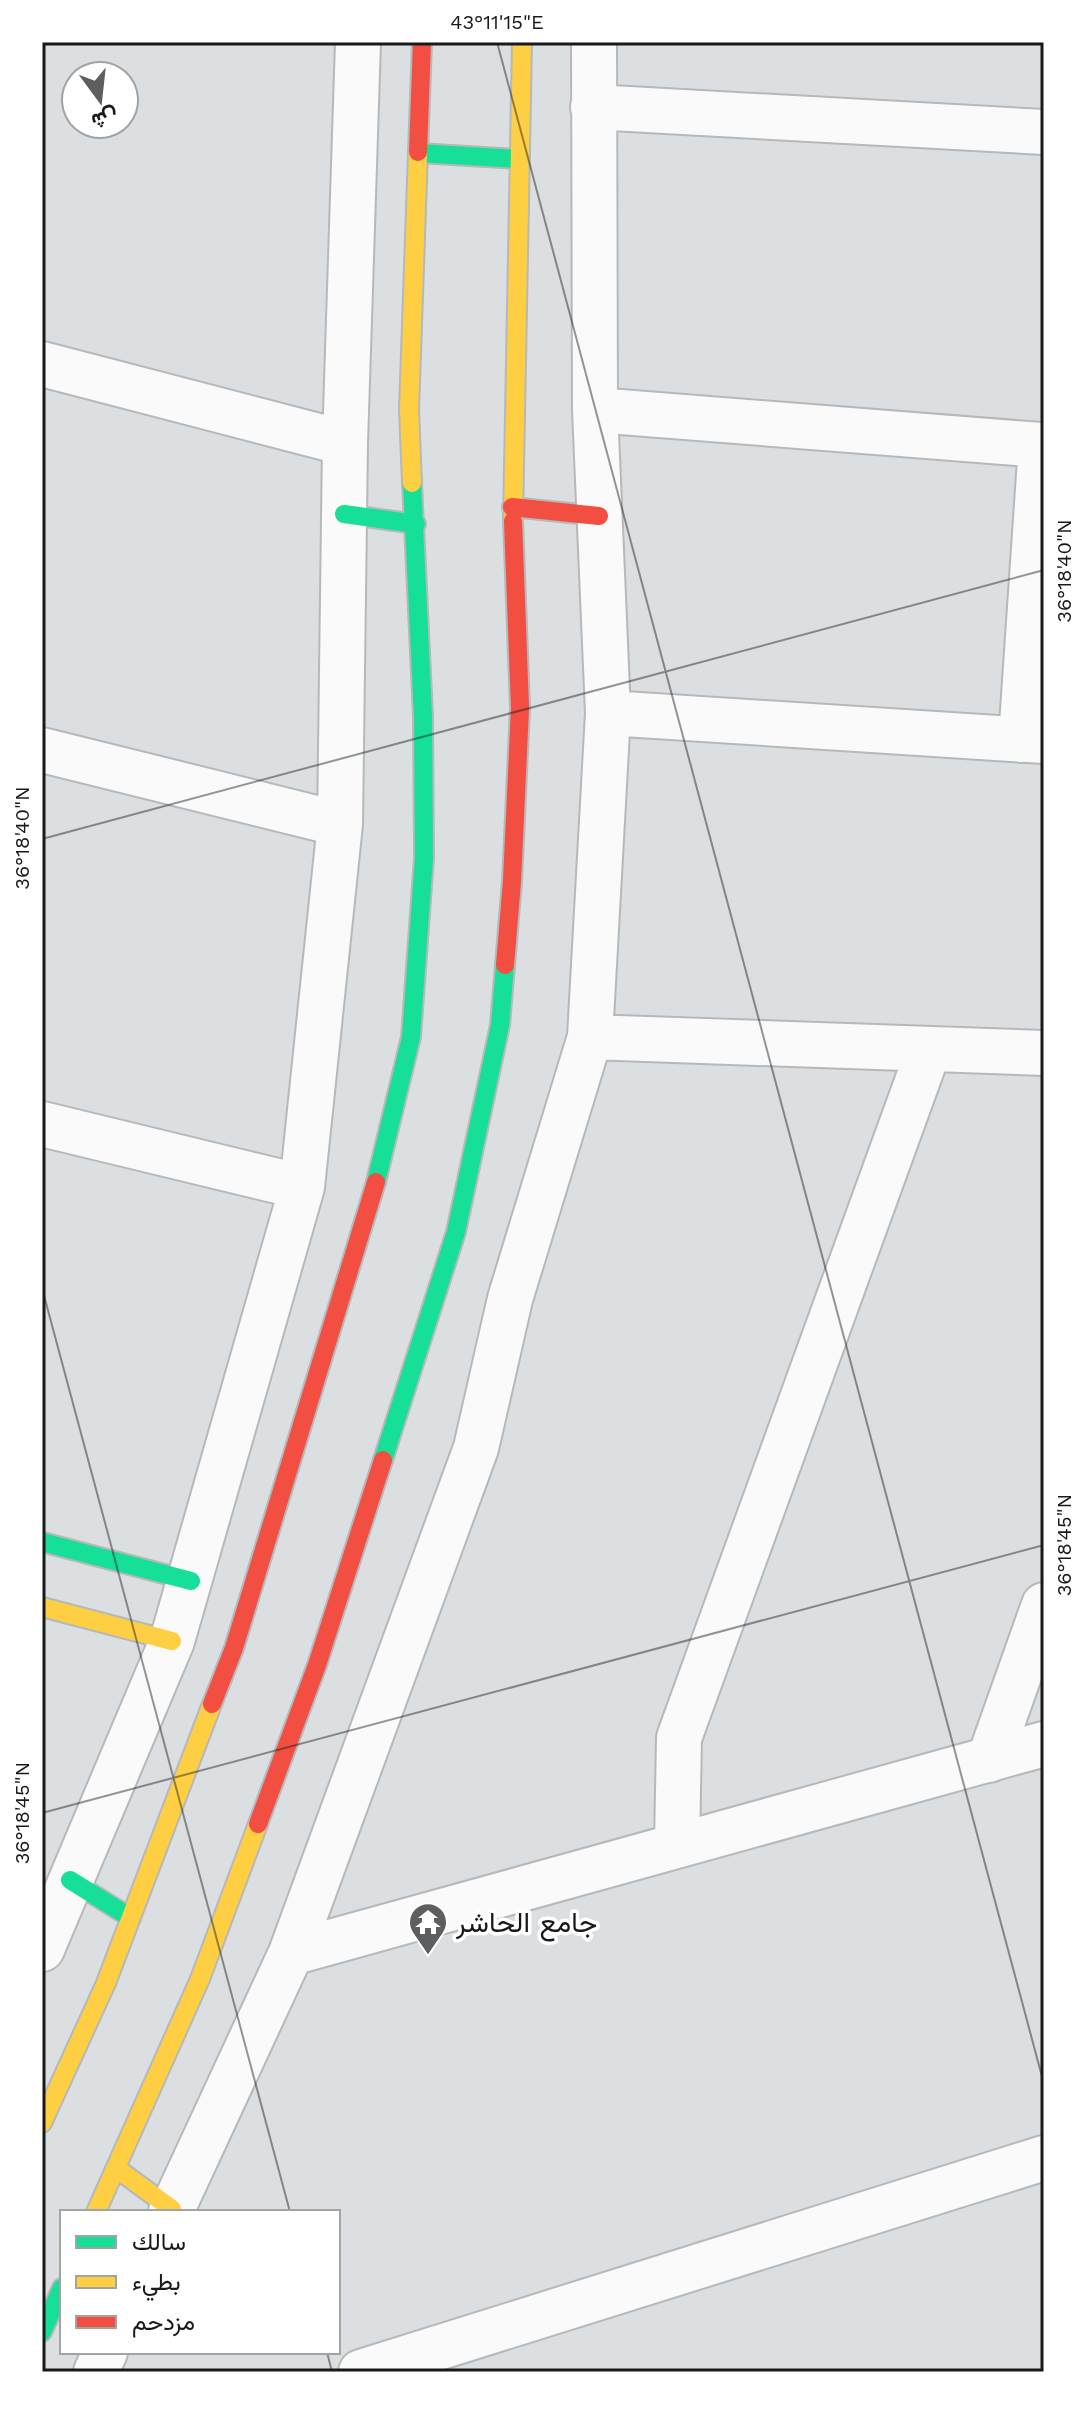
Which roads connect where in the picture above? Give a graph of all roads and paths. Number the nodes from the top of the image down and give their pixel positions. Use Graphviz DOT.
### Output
graph roads {
  1 [pos="358,42"];
  2 [pos="422,42"];
  3 [pos="522,42"];
  4 [pos="594,42"];
  5 [pos="593,107"];
  6 [pos="1044,132"];
  7 [pos="418,153"];
  8 [pos="519,159"];
  9 [pos="42,364"];
  10 [pos="595,410"];
  11 [pos="345,443"];
  12 [pos="512,507"];
  13 [pos="344,514"];
  14 [pos="599,516"];
  15 [pos="416,524"];
  16 [pos="608,713"];
  17 [pos="1032,740"];
  18 [pos="42,750"];
  19 [pos="340,824"];
  20 [pos="590,1037"];
  21 [pos="929,1049"];
  22 [pos="1044,1053"];
  23 [pos="42,1124"];
  24 [pos="302,1187"];
  25 [pos="42,1542"];
  26 [pos="191,1581"];
  27 [pos="1044,1605"];
  28 [pos="42,1607"];
  29 [pos="172,1641"];
  30 [pos="1044,1744"];
  31 [pos="989,1760"];
  32 [pos="677,1845"];
  33 [pos="70,1880"];
  34 [pos="131,1918"];
  35 [pos="42,1949"];
  36 [pos="291,1953"];
  37 [pos="42,2123"];
  38 [pos="1044,2158"];
  39 [pos="116,2168"];
  40 [pos="97,2210"];
  41 [pos="170,2210"];
  42 [pos="171,2210"];
  43 [pos="60,2292"];
  44 [pos="42,2332"];
  45 [pos="361,2372"];
  1 -- 11 [label="street"];
  2 -- 7 [label="main road"];
  3 -- 8 [label="main road"];
  4 -- 5 [label="street"];
  5 -- 6 [label="street"];
  5 -- 10 [label="street"];
  7 -- 8 [label="main road"];
  7 -- 15 [label="main road"];
  8 -- 12 [label="main road"];
  9 -- 11 [label="street"];
  10 -- 14 [label="street"];
  10 -- 17 [label="street"];
  11 -- 13 [label="street"];
  12 -- 14 [label="main road"];
  12 -- 39 [label="main road"];
  13 -- 15 [label="main road"];
  13 -- 19 [label="street"];
  14 -- 16 [label="street"];
  15 -- 34 [label="main road"];
  16 -- 17 [label="street"];
  16 -- 20 [label="street"];
  18 -- 19 [label="street"];
  19 -- 24 [label="street"];
  20 -- 21 [label="street"];
  20 -- 36 [label="street"];
  21 -- 22 [label="street"];
  21 -- 32 [label="street"];
  23 -- 24 [label="street"];
  24 -- 26 [label="street"];
  25 -- 26 [label="main road"];
  26 -- 29 [label="street"];
  27 -- 31 [label="street"];
  28 -- 29 [label="main road"];
  29 -- 33 [label="street"];
  30 -- 31 [label="street"];
  31 -- 32 [label="street"];
  32 -- 36 [label="street"];
  33 -- 34 [label="main road"];
  33 -- 35 [label="street"];
  34 -- 37 [label="main road"];
  36 -- 42 [label="street"];
  38 -- 45 [label="street"];
  39 -- 40 [label="main road"];
  39 -- 41 [label="main road"];
  43 -- 44 [label="main road"];
}
